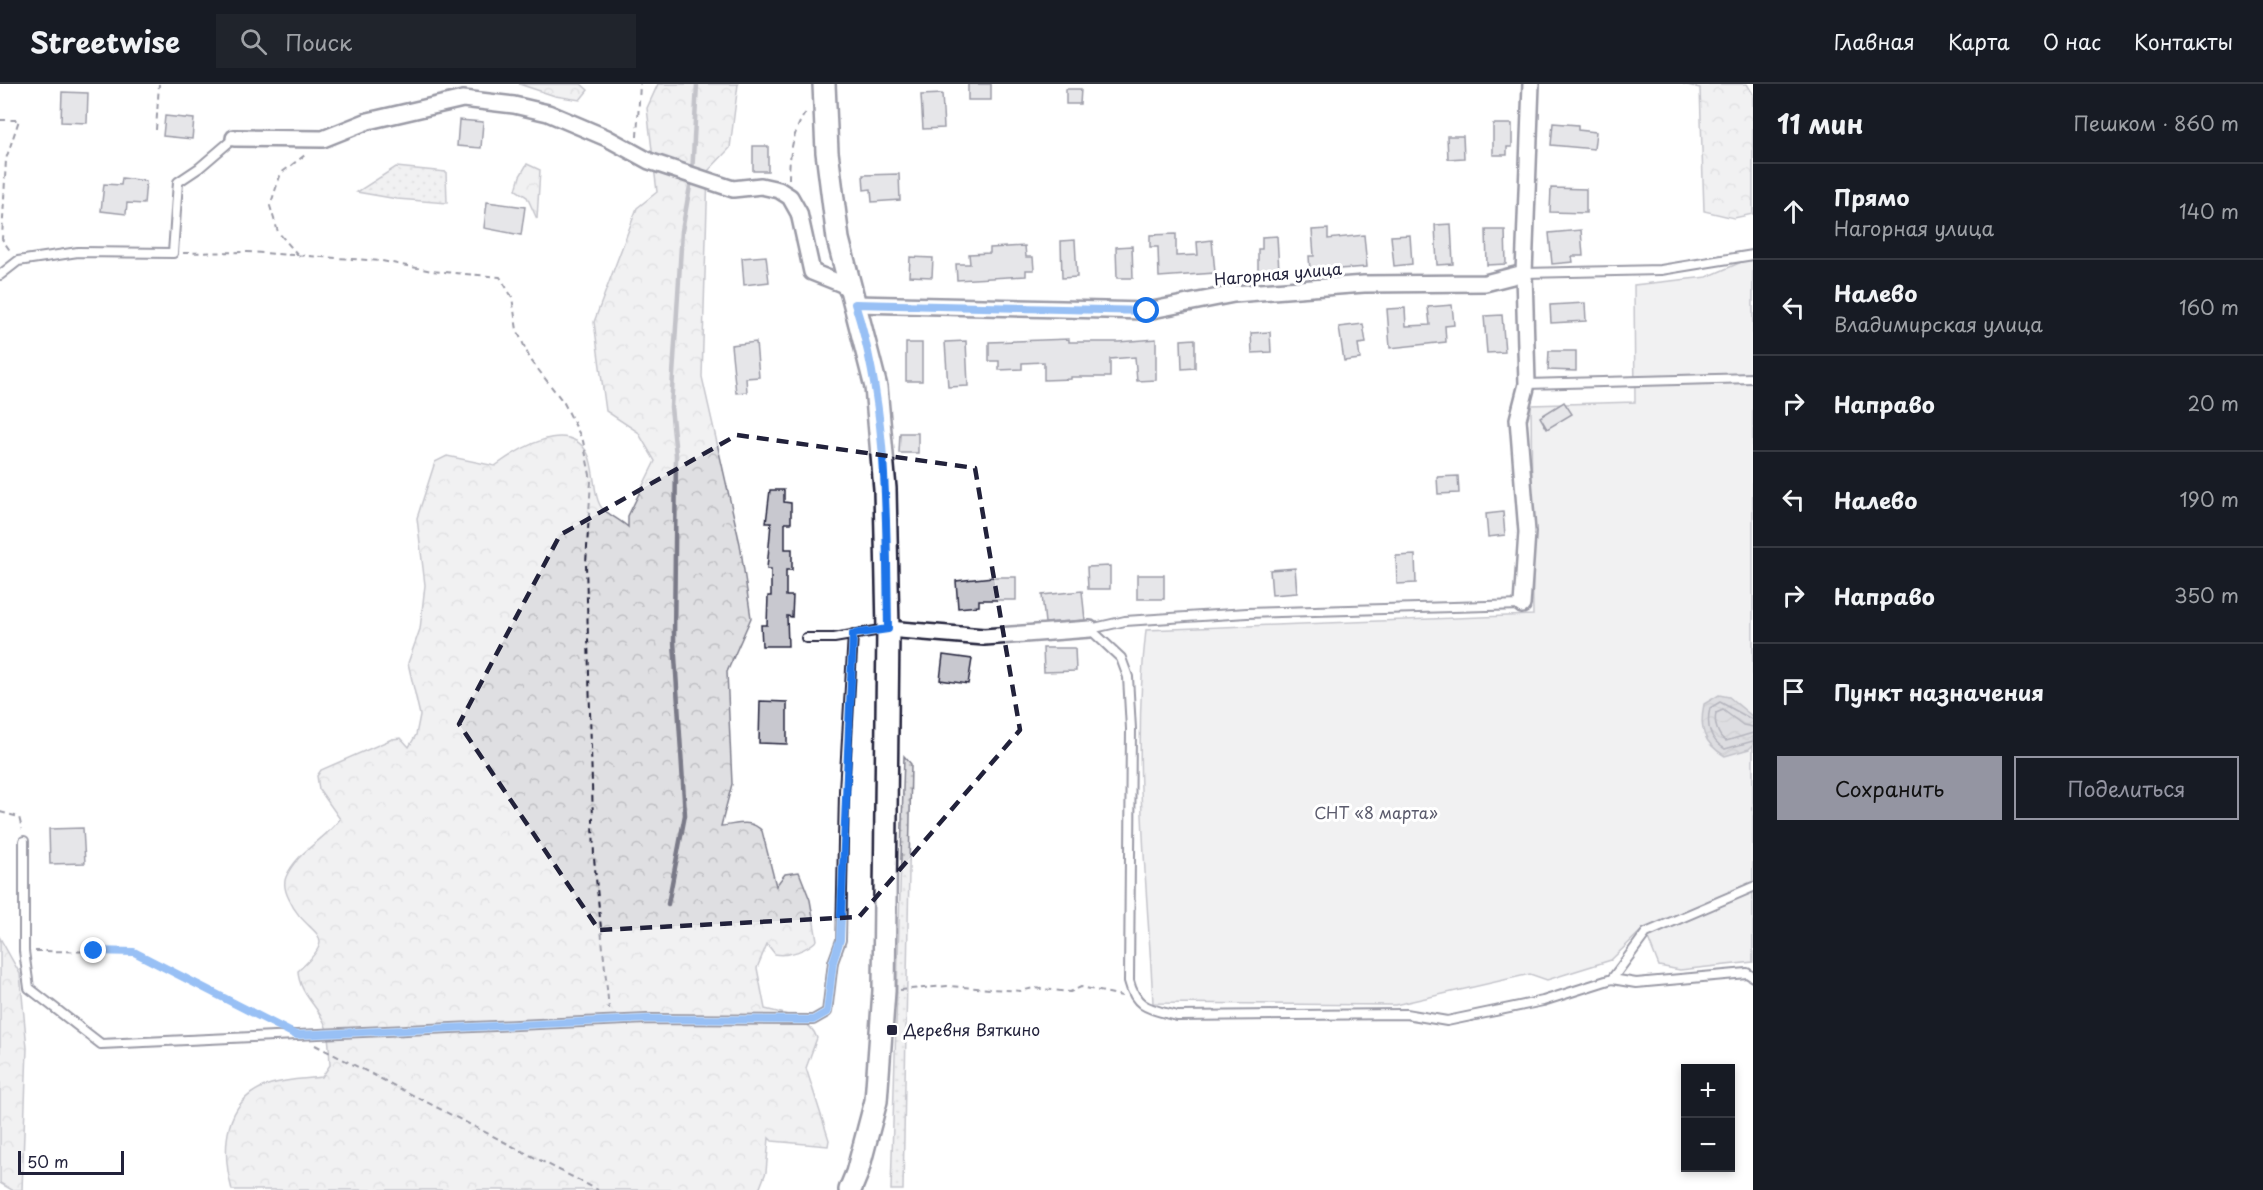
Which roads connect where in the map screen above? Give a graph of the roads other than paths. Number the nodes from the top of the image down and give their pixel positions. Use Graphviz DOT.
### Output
graph roads {
  1 [pos="824,84"];
  2 [pos="1531,84"];
  3 [pos="234,138"];
  4 [pos="1753,255"];
  5 [pos="1524,273"];
  6 [pos="0,274"];
  7 [pos="854,298"];
  8 [pos="1753,378"];
  9 [pos="1527,384"];
  10 [pos="1522,604"];
  11 [pos="888,629"];
  12 [pos="1090,629"];
  13 [pos="853,634"];
  14 [pos="806,638"];
  15 [pos="24,841"];
  16 [pos="1753,887"];
  17 [pos="1753,977"];
  18 [pos="1612,980"];
  19 [pos="850,1190"];
  1 -- 7 [label="street"];
  2 -- 5 [label="street"];
  3 -- 6 [label="lane"];
  3 -- 7 [label="street"];
  4 -- 5 [label="lane"];
  5 -- 7 [label="street, Нагорная улица"];
  5 -- 9 [label="street"];
  7 -- 11 [label="street"];
  8 -- 9 [label="lane"];
  9 -- 10 [label="street"];
  10 -- 12 [label="lane"];
  11 -- 12 [label="street"];
  11 -- 13 [label="lane"];
  11 -- 19 [label="street"];
  12 -- 18 [label="lane"];
  13 -- 14 [label="lane"];
  13 -- 15 [label="lane"];
  16 -- 18 [label="lane"];
  17 -- 18 [label="lane"];
}
